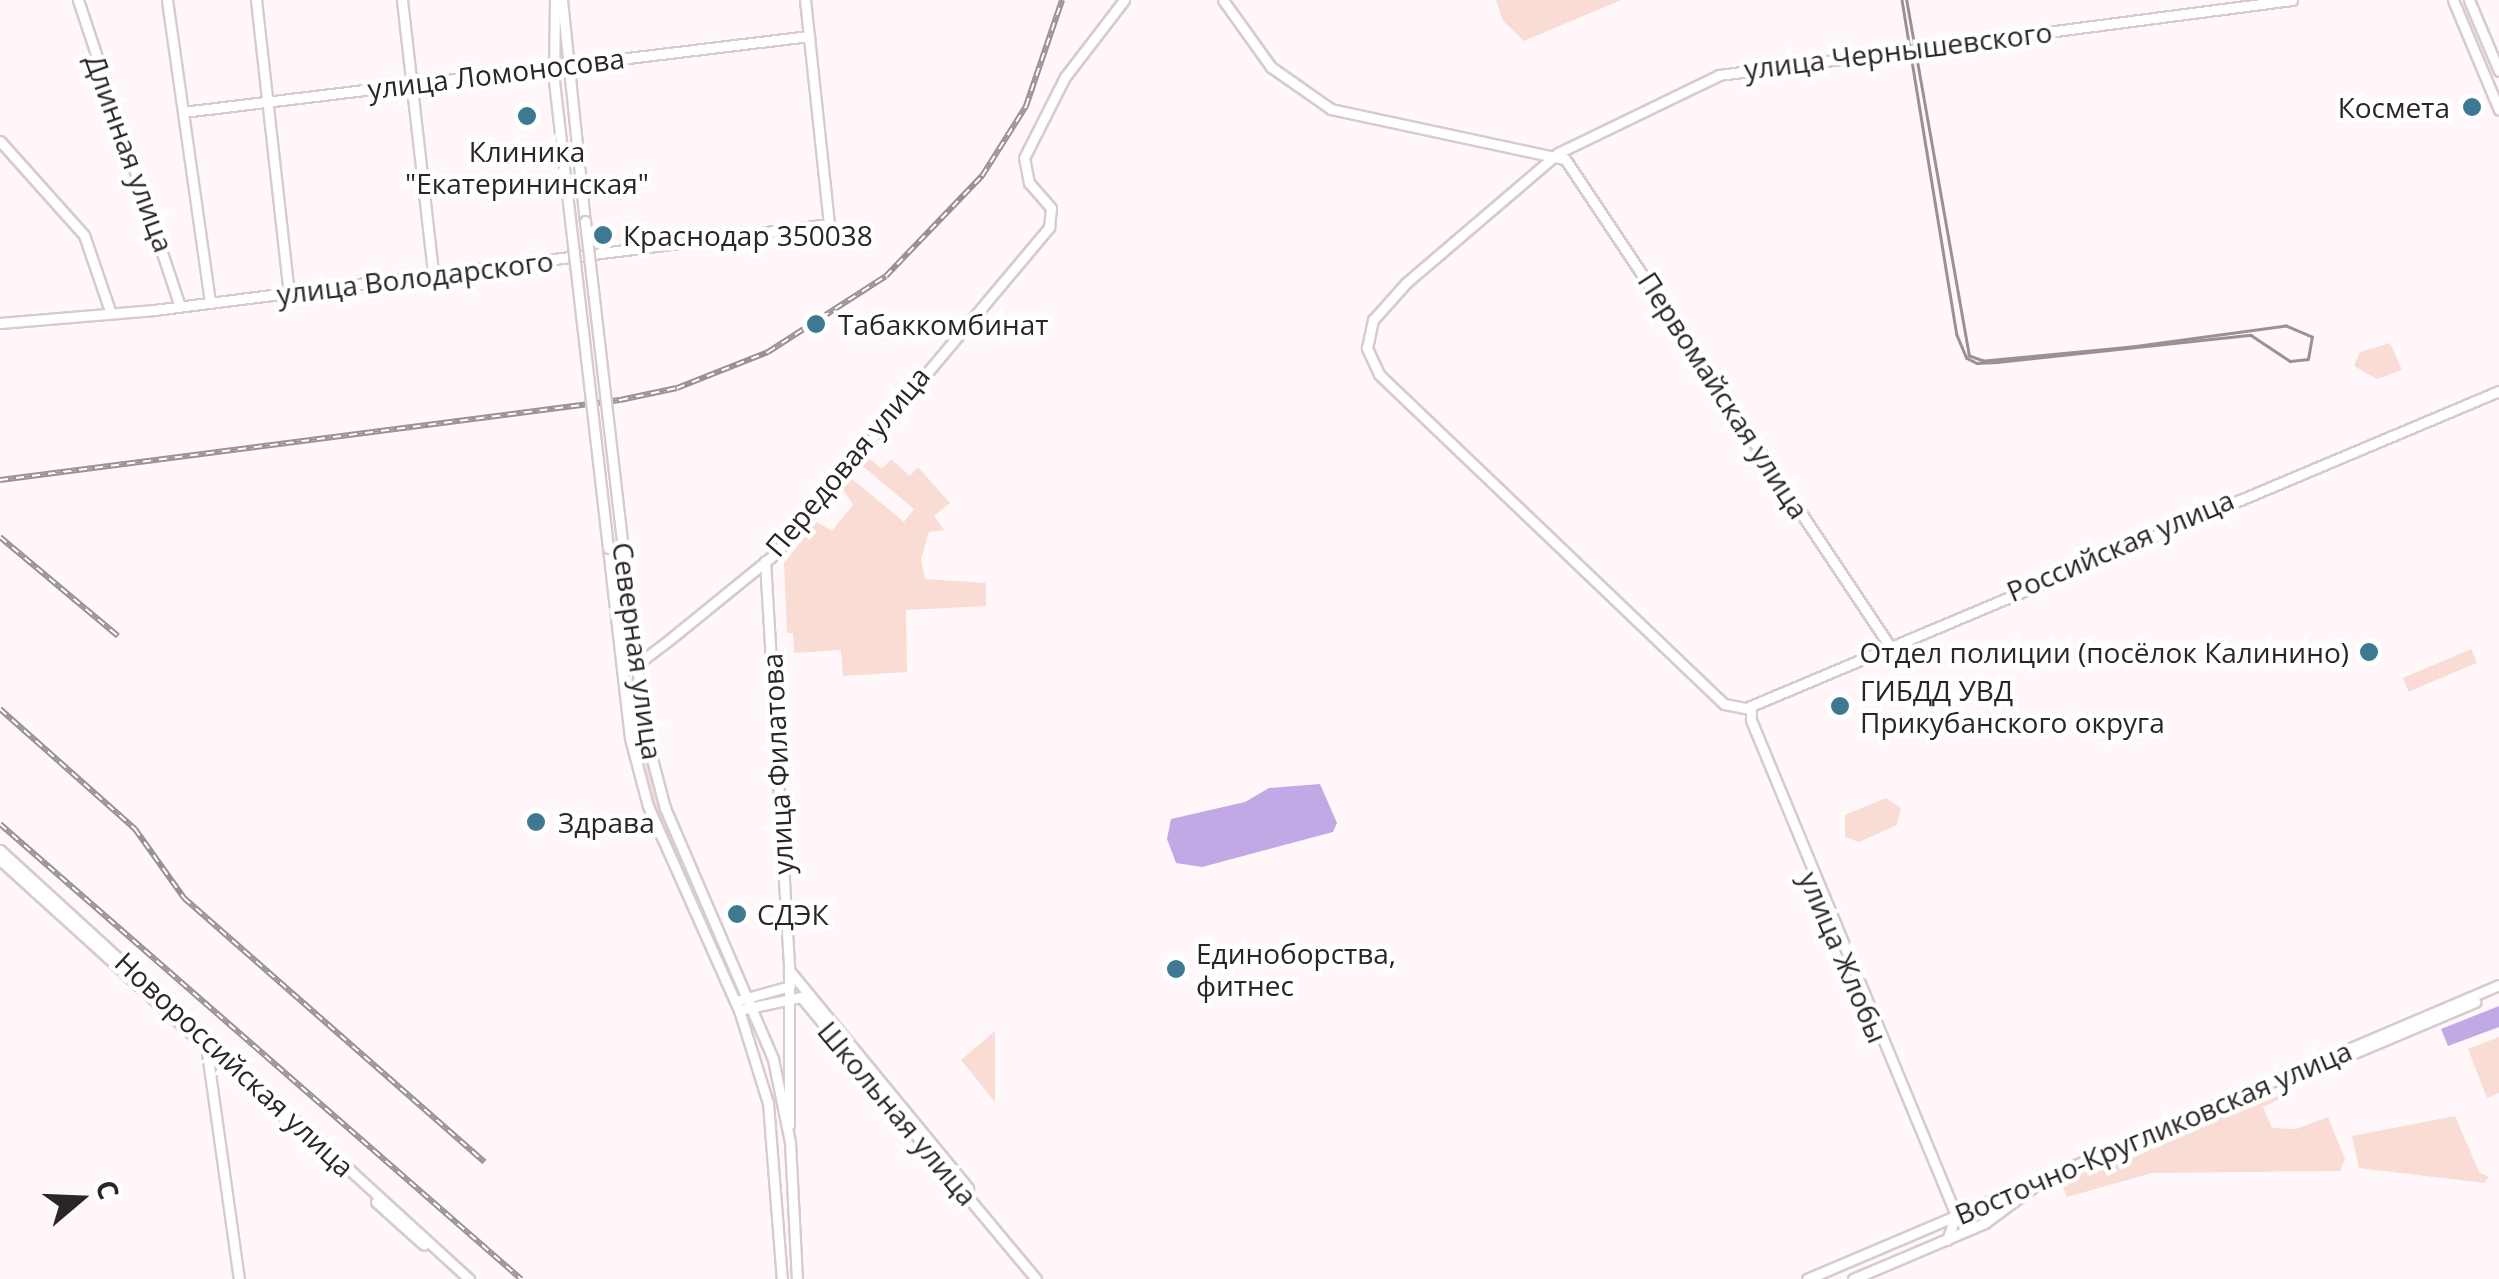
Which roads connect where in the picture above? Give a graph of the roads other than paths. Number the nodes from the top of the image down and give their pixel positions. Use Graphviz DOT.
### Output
graph roads {
  1 [pos="78,0"];
  2 [pos="167,0"];
  3 [pos="256,0"];
  4 [pos="402,0"];
  5 [pos="558,0"];
  6 [pos="805,0"];
  7 [pos="1121,0"];
  8 [pos="1223,0"];
  9 [pos="2292,0"];
  10 [pos="2452,0"];
  11 [pos="2469,0"];
  12 [pos="810,36"];
  13 [pos="2490,50"];
  14 [pos="2476,55"];
  15 [pos="566,62"];
  16 [pos="553,63"];
  17 [pos="2499,72"];
  18 [pos="2487,82"];
  19 [pos="411,83"];
  20 [pos="268,102"];
  21 [pos="2499,110"];
  22 [pos="183,112"];
  23 [pos="0,141"];
  24 [pos="1558,153"];
  25 [pos="434,274"];
  26 [pos="290,293"];
  27 [pos="210,302"];
  28 [pos="180,306"];
  29 [pos="111,314"];
  30 [pos="0,323"];
  31 [pos="2499,389"];
  32 [pos="763,563"];
  33 [pos="752,575"];
  34 [pos="762,581"];
  35 [pos="633,634"];
  36 [pos="1886,645"];
  37 [pos="652,648"];
  38 [pos="636,661"];
  39 [pos="621,664"];
  40 [pos="1749,713"];
  41 [pos="0,850"];
  42 [pos="0,860"];
  43 [pos="789,970"];
  44 [pos="2499,989"];
  45 [pos="784,991"];
  46 [pos="806,992"];
  47 [pos="749,994"];
  48 [pos="754,1005"];
  49 [pos="738,1006"];
  50 [pos="207,1041"];
  51 [pos="209,1070"];
  52 [pos="232,1070"];
  53 [pos="896,1104"];
  54 [pos="790,1142"];
  55 [pos="1959,1214"];
  56 [pos="1944,1220"];
  57 [pos="1972,1228"];
  58 [pos="1950,1235"];
  59 [pos="782,1277"];
  60 [pos="240,1279"];
  61 [pos="461,1279"];
  62 [pos="470,1279"];
  63 [pos="797,1279"];
  64 [pos="1039,1279"];
  65 [pos="1807,1279"];
  66 [pos="1853,1279"];
  1 -- 28 [label="main road, Длинная улица"];
  2 -- 22 [label="main road"];
  3 -- 20 [label="main road"];
  4 -- 19 [label="main road"];
  5 -- 15 [label="main road, Северная улица"];
  5 -- 16 [label="main road, Северная улица"];
  6 -- 12 [label="main road"];
  7 -- 32 [label="main road, Передовая улица"];
  8 -- 24 [label="main road"];
  9 -- 24 [label="main road, улица Чернышевского"];
  10 -- 14 [label="main road"];
  11 -- 13 [label="main road"];
  12 -- 15 [label="main road, улица Ломоносова"];
  12 -- 25 [label="main road, улица Володарского"];
  13 -- 14 [label="main road"];
  13 -- 17 [label="main road"];
  14 -- 18 [label="main road"];
  15 -- 16 [label="main road, улица Ломоносова"];
  15 -- 35 [label="main road, Северная улица, bridge"];
  16 -- 19 [label="main road, улица Ломоносова"];
  16 -- 39 [label="main road, Северная улица, bridge"];
  17 -- 18 [label="main road"];
  18 -- 21 [label="main road"];
  19 -- 20 [label="main road, улица Ломоносова"];
  19 -- 25 [label="main road"];
  20 -- 22 [label="main road, улица Ломоносова"];
  20 -- 26 [label="main road"];
  22 -- 27 [label="main road"];
  23 -- 29 [label="main road"];
  24 -- 36 [label="main road, Первомайская улица"];
  24 -- 40 [label="main road, улица Чернышевского"];
  25 -- 26 [label="main road, улица Володарского"];
  26 -- 27 [label="main road, улица Володарского"];
  27 -- 28 [label="main road, улица Володарского"];
  28 -- 29 [label="main road, улица Володарского"];
  29 -- 30 [label="main road, улица Володарского"];
  31 -- 36 [label="main road, Российская улица"];
  32 -- 33 [label="main road, Передовая улица"];
  32 -- 34 [label="main road"];
  32 -- 37 [label="main road, Передовая улица"];
  32 -- 43 [label="main road, улица Филатова"];
  33 -- 34 [label="main road, Передовая улица"];
  33 -- 38 [label="main road, Передовая улица"];
  34 -- 45 [label="main road"];
  35 -- 37 [label="main road"];
  35 -- 38 [label="main road, Северная улица"];
  36 -- 40 [label="main road, Российская улица"];
  37 -- 38 [label="main road, Передовая улица"];
  38 -- 39 [label="main road, Передовая улица"];
  38 -- 47 [label="main road, Северная улица"];
  39 -- 49 [label="main road, Северная улица"];
  40 -- 55 [label="main road, улица Жлобы"];
  40 -- 56 [label="main road, улица Жлобы"];
  41 -- 50 [label="main road, Новороссийская улица"];
  42 -- 50 [label="main road, Новороссийская улица"];
  43 -- 45 [label="main road, улица Филатова"];
  43 -- 46 [label="main road, Школьная улица"];
  44 -- 55 [label="main road, Восточно-Кругликовская улица"];
  44 -- 57 [label="main road, Восточно-Кругликовская улица"];
  45 -- 46 [label="main road, Школьная улица"];
  45 -- 47 [label="main road"];
  45 -- 48 [label="main road"];
  45 -- 53 [label="main road, Школьная улица"];
  45 -- 54 [label="main road"];
  46 -- 53 [label="main road, Школьная улица"];
  47 -- 48 [label="main road, Северная улица"];
  47 -- 49 [label="main road"];
  48 -- 49 [label="main road"];
  48 -- 54 [label="main road, Северная улица"];
  49 -- 59 [label="main road, Северная улица"];
  50 -- 51 [label="main road"];
  50 -- 52 [label="main road, Новороссийская улица"];
  50 -- 62 [label="main road, Новороссийская улица"];
  51 -- 52 [label="main road"];
  51 -- 60 [label="main road"];
  52 -- 61 [label="main road, Новороссийская улица"];
  53 -- 64 [label="main road, Школьная улица"];
  54 -- 63 [label="main road, Северная улица"];
  55 -- 56 [label="main road, Восточно-Кругликовская улица"];
  55 -- 57 [label="main road"];
  55 -- 58 [label="main road, улица Жлобы"];
  56 -- 65 [label="main road, Восточно-Кругликовская улица"];
  57 -- 58 [label="main road, Восточно-Кругликовская улица"];
  58 -- 66 [label="main road, Восточно-Кругликовская улица"];
}
